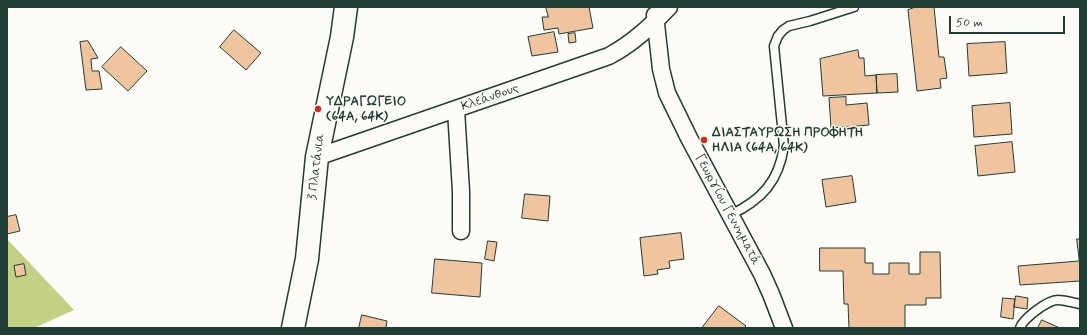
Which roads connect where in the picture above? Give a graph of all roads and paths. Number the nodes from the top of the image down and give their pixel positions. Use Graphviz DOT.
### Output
graph roads {
  1 [pos="346,7"];
  2 [pos="669,7"];
  3 [pos="854,7"];
  4 [pos="654,15"];
  5 [pos="456,110"];
  6 [pos="317,157"];
  7 [pos="730,215"];
  8 [pos="461,231"];
  9 [pos="1080,304"];
  10 [pos="293,328"];
  11 [pos="784,328"];
  12 [pos="1020,328"];
  1 -- 6 [label="street, 3 Πλατάνια"];
  2 -- 4 [label="street, Κλεάνθους"];
  3 -- 7 [label="lane"];
  4 -- 5 [label="street, Κλεάνθους"];
  4 -- 7 [label="street, Γεωργίου Γεννηματά"];
  5 -- 6 [label="street, Κλεάνθους"];
  5 -- 8 [label="street"];
  6 -- 10 [label="street, 3 Πλατάνια"];
  7 -- 11 [label="street, Γεωργίου Γεννηματά"];
  9 -- 12 [label="lane"];
}
